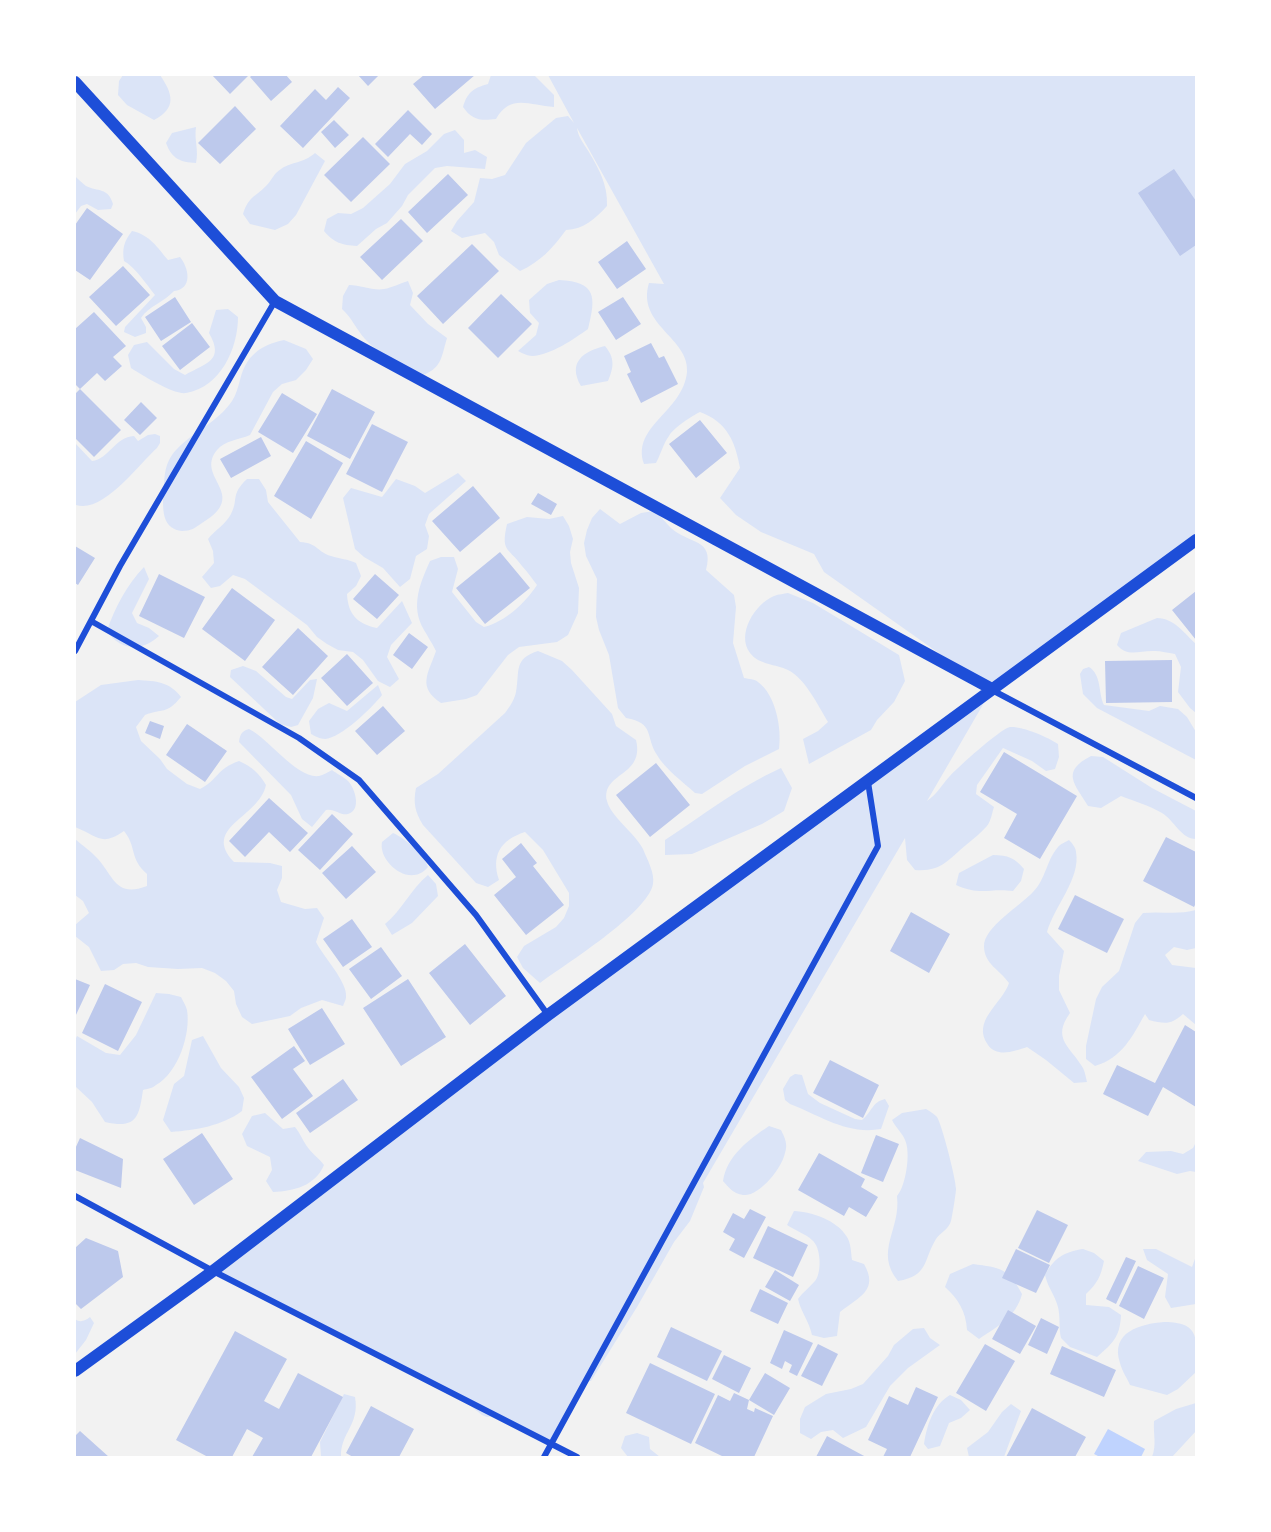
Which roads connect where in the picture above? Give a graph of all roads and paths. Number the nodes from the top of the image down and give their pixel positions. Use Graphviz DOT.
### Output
graph roads {
  1 [pos="75,82"];
  2 [pos="275,301"];
  3 [pos="1196,540"];
  4 [pos="91,621"];
  5 [pos="75,651"];
  6 [pos="992,689"];
  7 [pos="868,780"];
  8 [pos="1196,798"];
  9 [pos="548,1014"];
  10 [pos="75,1196"];
  11 [pos="213,1271"];
  12 [pos="75,1371"];
  13 [pos="551,1443"];
  14 [pos="544,1457"];
  15 [pos="577,1457"];
  1 -- 2 [label="main road"];
  2 -- 4 [label="street"];
  2 -- 6 [label="main road"];
  3 -- 6 [label="main road"];
  4 -- 5 [label="street"];
  4 -- 9 [label="street"];
  6 -- 7 [label="main road"];
  6 -- 8 [label="street"];
  7 -- 9 [label="main road"];
  7 -- 13 [label="street"];
  9 -- 11 [label="main road"];
  10 -- 11 [label="street"];
  11 -- 12 [label="main road"];
  11 -- 13 [label="street"];
  13 -- 14 [label="street"];
  13 -- 15 [label="street"];
}
